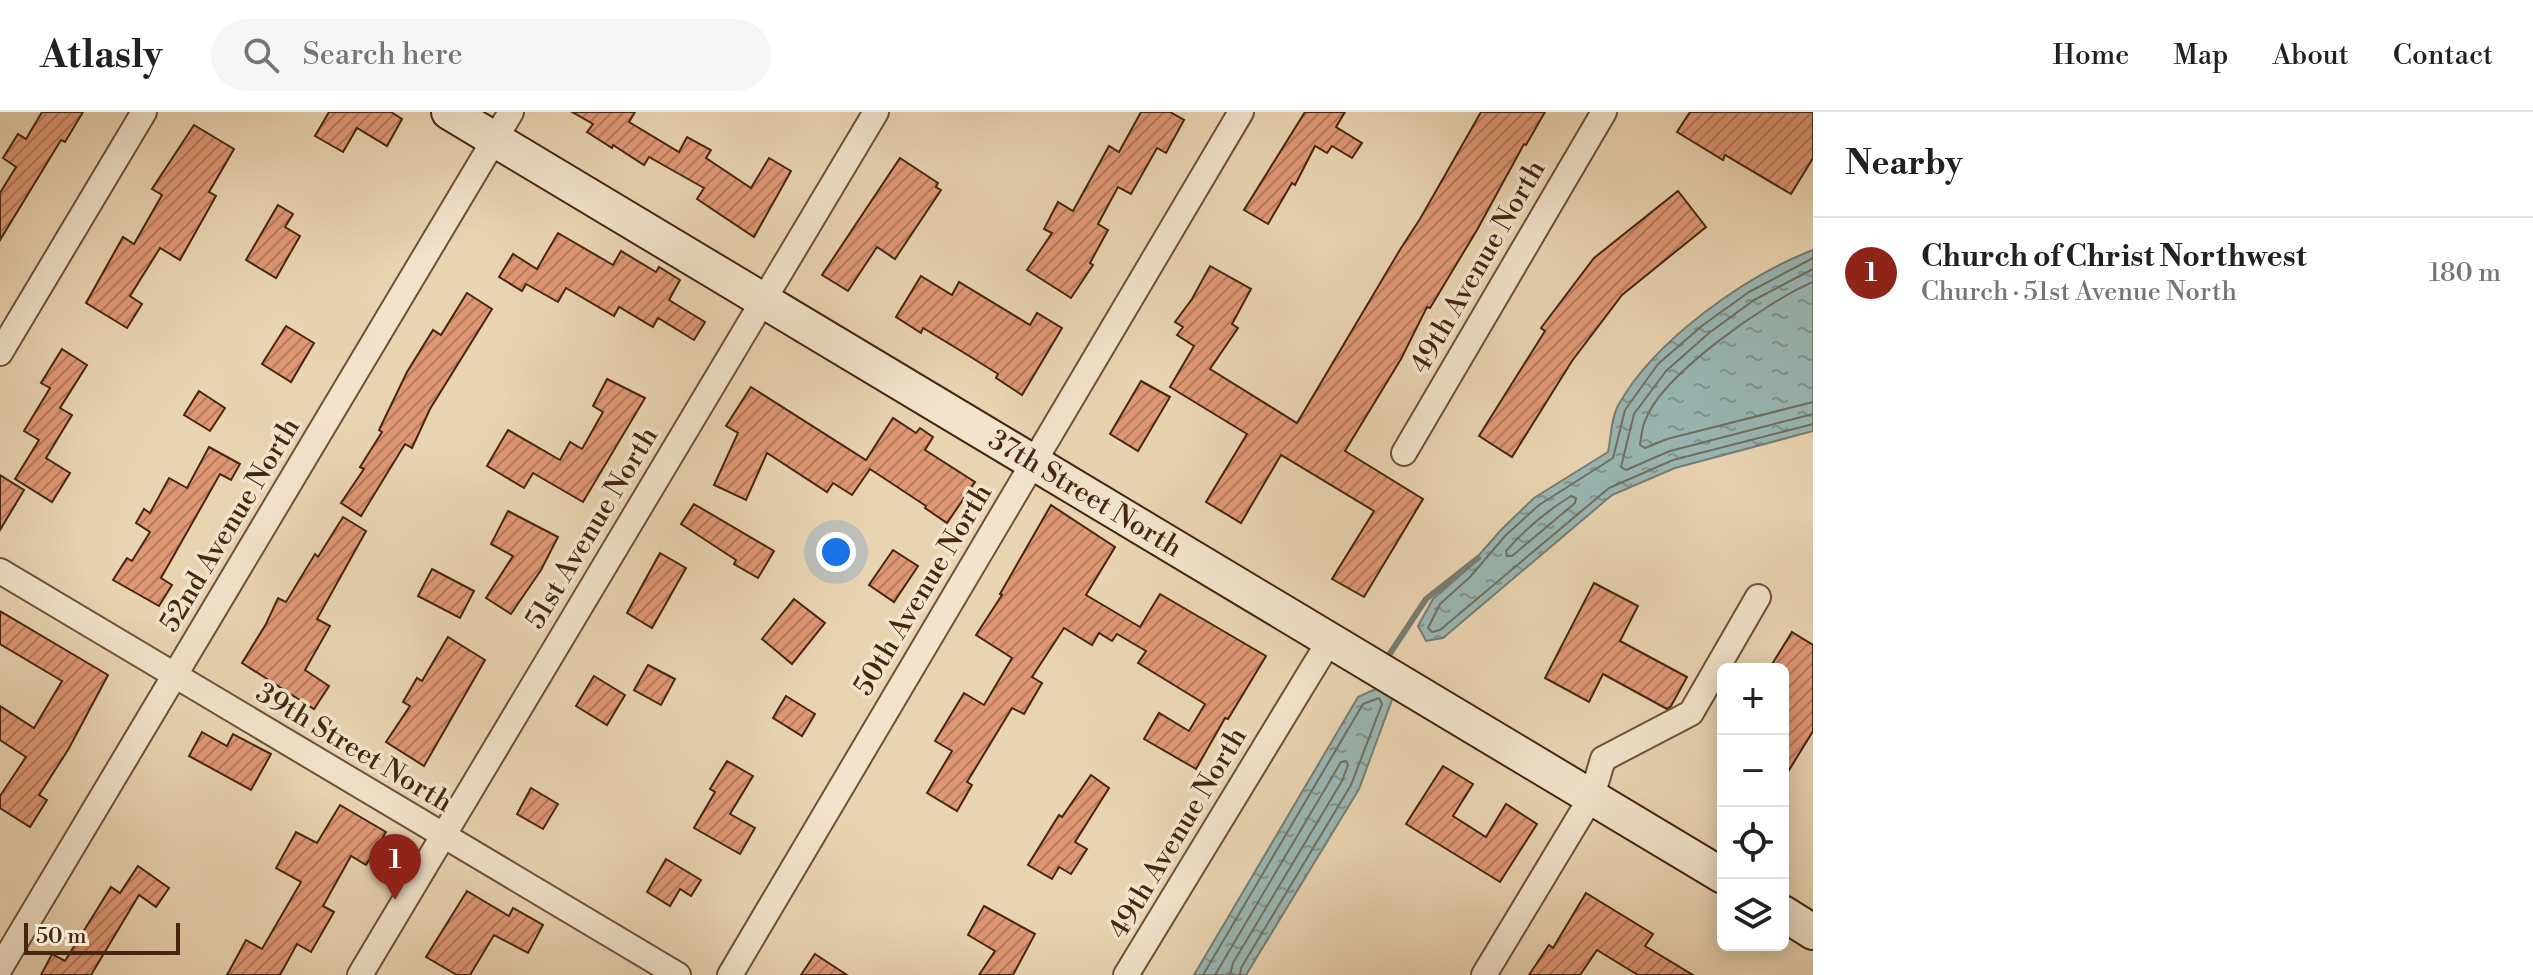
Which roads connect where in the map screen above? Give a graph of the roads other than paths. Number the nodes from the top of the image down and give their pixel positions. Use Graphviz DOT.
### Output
graph roads {
  1 [pos="144,112"];
  2 [pos="449,112"];
  3 [pos="876,112"];
  4 [pos="1241,112"];
  5 [pos="1604,112"];
  6 [pos="503,126"];
  7 [pos="763,300"];
  8 [pos="0,353"];
  9 [pos="1404,453"];
  10 [pos="1033,464"];
  11 [pos="0,571"];
  12 [pos="1758,597"];
  13 [pos="1339,645"];
  14 [pos="175,676"];
  15 [pos="1592,796"];
  16 [pos="443,836"];
  17 [pos="1717,872"];
  18 [pos="1789,917"];
  19 [pos="1813,932"];
  20 [pos="0,968"];
  21 [pos="360,975"];
  22 [pos="678,975"];
  23 [pos="730,975"];
  24 [pos="1126,975"];
  25 [pos="1484,975"];
  1 -- 8 [label="street"];
  2 -- 6 [label="street, 37th Street North"];
  3 -- 7 [label="street, 51st Avenue North"];
  4 -- 10 [label="street, 50th Avenue North"];
  5 -- 9 [label="street, 49th Avenue North"];
  6 -- 7 [label="street, 37th Street North"];
  6 -- 14 [label="street, 52nd Avenue North"];
  7 -- 10 [label="street, 37th Street North"];
  7 -- 16 [label="street, 51st Avenue North"];
  10 -- 13 [label="street, 37th Street North"];
  10 -- 23 [label="street, 50th Avenue North"];
  11 -- 14 [label="street, 39th Street North"];
  12 -- 15 [label="street"];
  13 -- 15 [label="street, 37th Street North"];
  13 -- 24 [label="street, 49th Avenue North"];
  14 -- 16 [label="street, 39th Street North"];
  14 -- 20 [label="street, 52nd Avenue North"];
  15 -- 17 [label="street, 37th Street North"];
  15 -- 25 [label="street"];
  16 -- 21 [label="street, 51st Avenue North"];
  16 -- 22 [label="street, 39th Street North"];
  18 -- 19 [label="street"];
}
